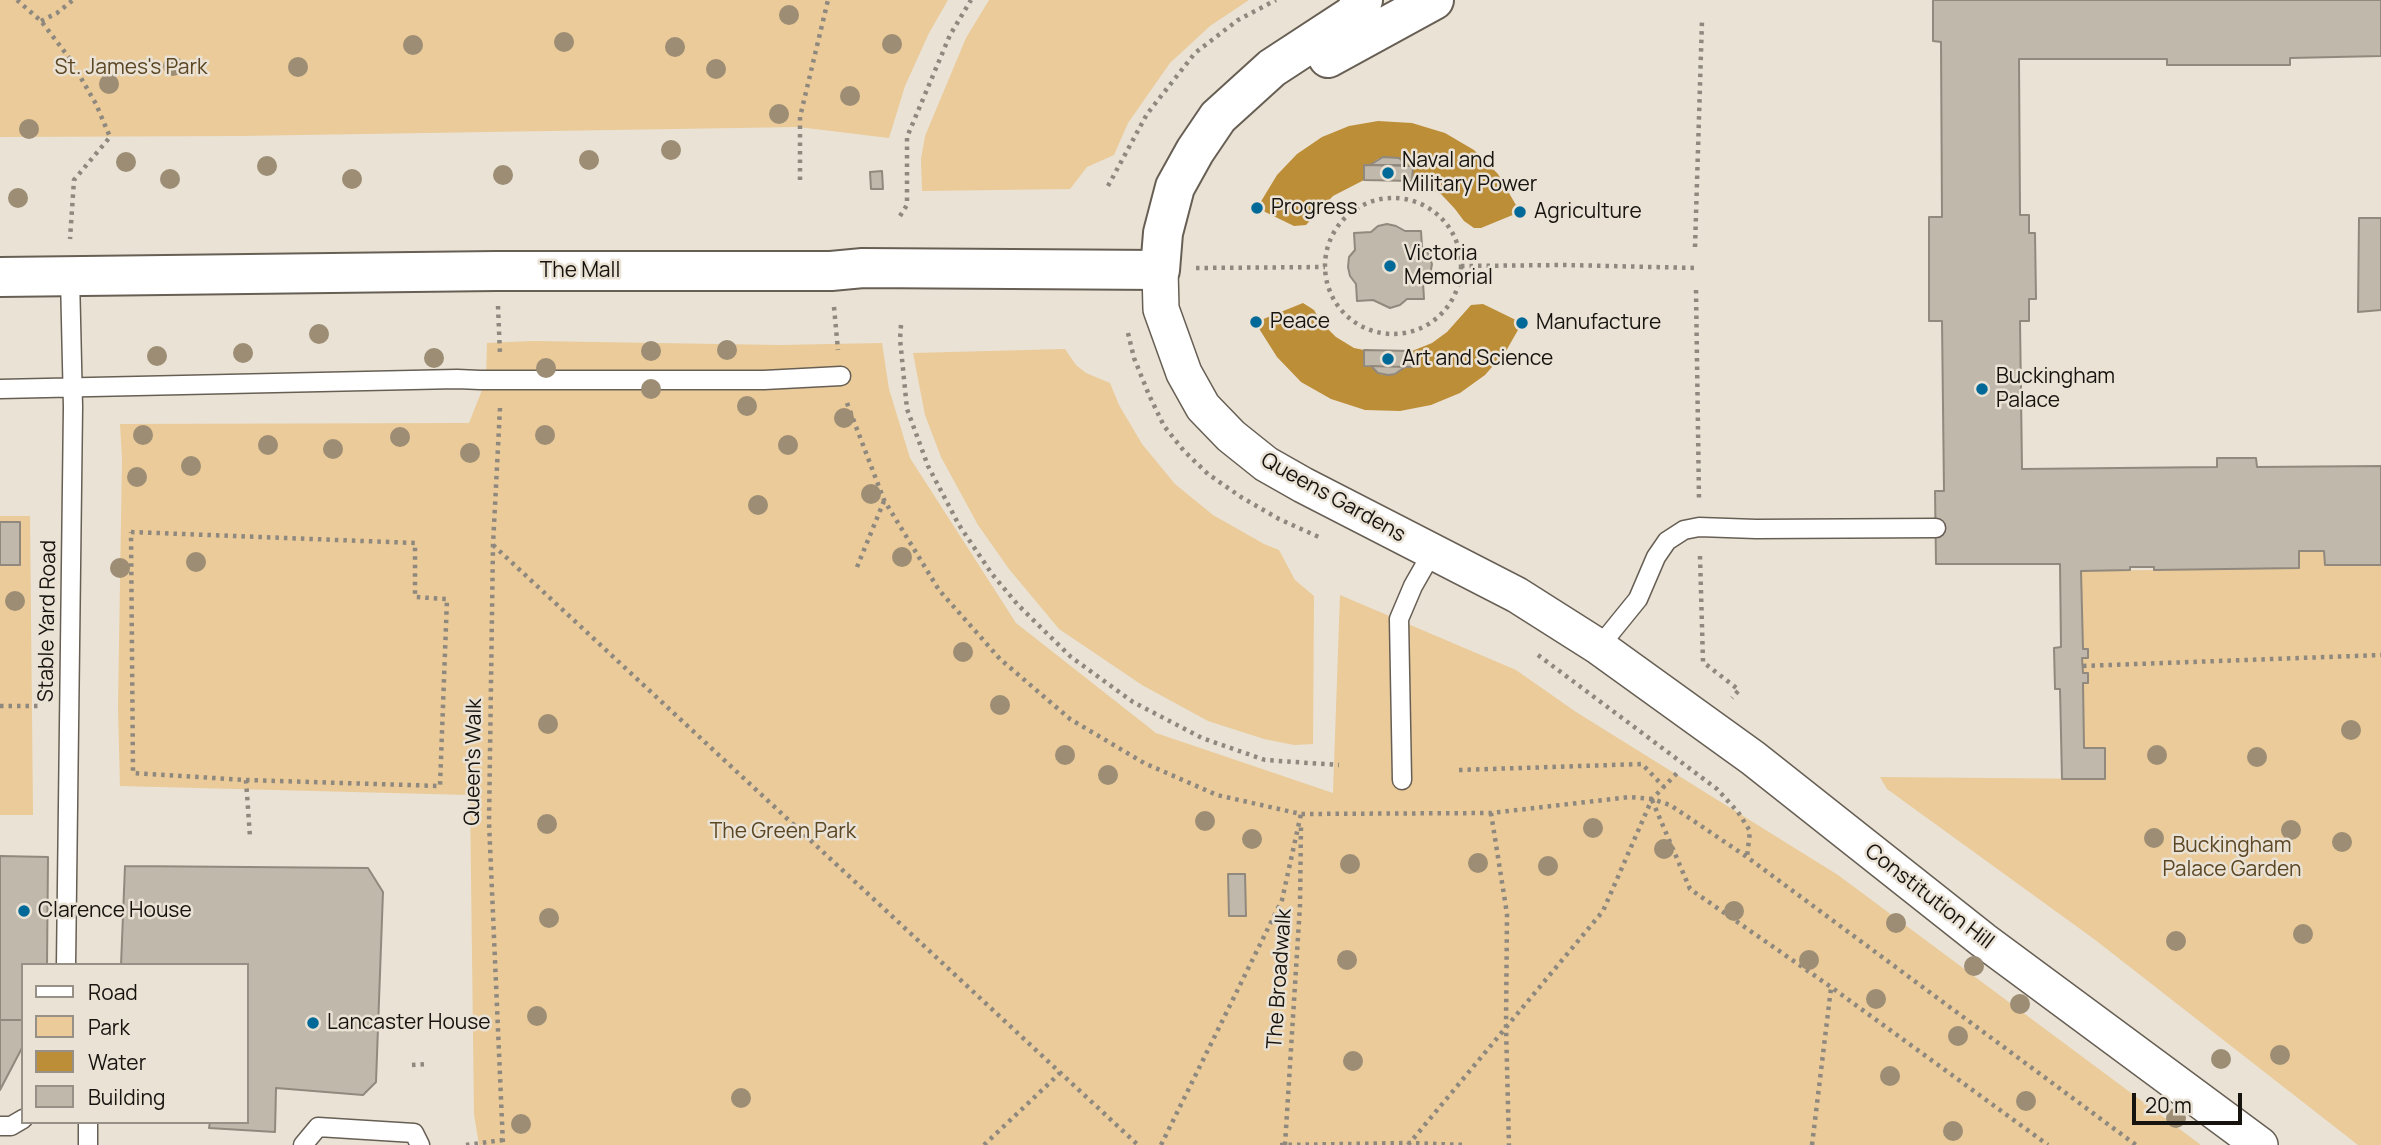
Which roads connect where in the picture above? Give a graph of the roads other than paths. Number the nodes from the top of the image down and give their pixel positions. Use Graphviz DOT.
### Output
graph roads {
  1 [pos="1363,0"];
  2 [pos="1434,0"];
  3 [pos="1218,117"];
  4 [pos="1160,270"];
  5 [pos="0,277"];
  6 [pos="70,277"];
  7 [pos="842,383"];
  8 [pos="72,387"];
  9 [pos="1,389"];
  10 [pos="1936,528"];
  11 [pos="1433,551"];
  12 [pos="1599,647"];
  13 [pos="1402,780"];
  14 [pos="66,963"];
  15 [pos="21,1120"];
  16 [pos="88,1124"];
  17 [pos="0,1126"];
  18 [pos="88,1145"];
  19 [pos="303,1145"];
  20 [pos="420,1145"];
  21 [pos="2260,1145"];
  1 -- 3 [label="street, Queens Gardens"];
  2 -- 3 [label="street, Queens Gardens"];
  3 -- 4 [label="street, Queens Gardens"];
  4 -- 6 [label="street, The Mall"];
  4 -- 11 [label="street, Queens Gardens"];
  5 -- 6 [label="street, The Mall"];
  6 -- 8 [label="lane, Stable Yard Road"];
  7 -- 8 [label="lane"];
  8 -- 9 [label="lane"];
  8 -- 14 [label="lane, Stable Yard Road"];
  10 -- 12 [label="lane"];
  11 -- 12 [label="street, Queens Gardens"];
  11 -- 13 [label="lane"];
  12 -- 21 [label="street, Constitution Hill"];
  15 -- 17 [label="lane"];
  16 -- 18 [label="lane"];
  19 -- 20 [label="lane"];
}
